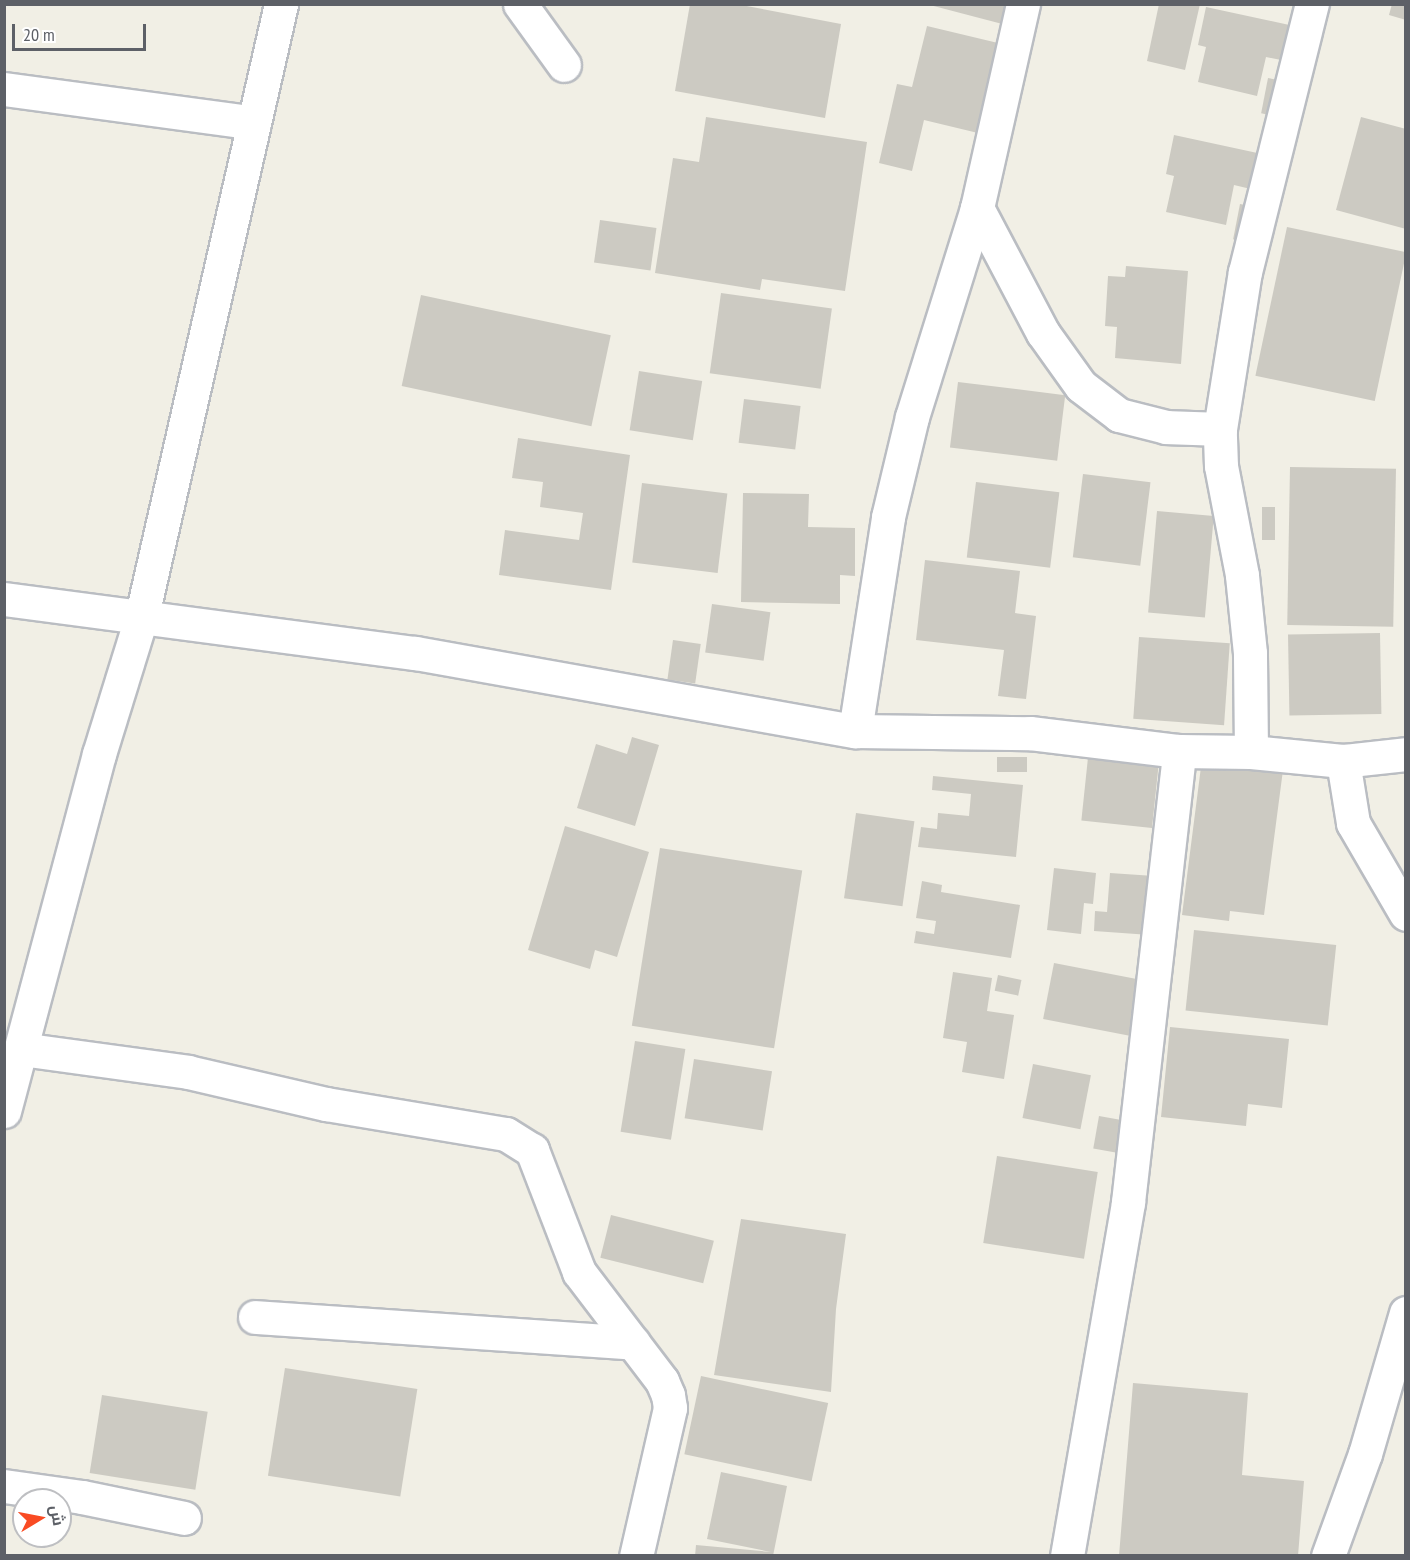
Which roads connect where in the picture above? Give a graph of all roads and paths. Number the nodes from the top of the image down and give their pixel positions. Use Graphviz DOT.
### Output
graph roads {
  1 [pos="281,4"];
  2 [pos="520,4"];
  3 [pos="1023,4"];
  4 [pos="1312,4"];
  5 [pos="564,65"];
  6 [pos="4,89"];
  7 [pos="254,123"];
  8 [pos="977,208"];
  9 [pos="1221,429"];
  10 [pos="4,599"];
  11 [pos="142,615"];
  12 [pos="855,732"];
  13 [pos="1179,751"];
  14 [pos="1251,752"];
  15 [pos="1406,754"];
  16 [pos="1343,761"];
  17 [pos="1406,914"];
  18 [pos="21,1049"];
  19 [pos="4,1111"];
  20 [pos="1406,1313"];
  21 [pos="255,1317"];
  22 [pos="633,1343"];
  23 [pos="4,1486"];
  24 [pos="184,1518"];
  25 [pos="636,1556"];
  26 [pos="1067,1556"];
  27 [pos="1328,1556"];
  1 -- 7 [label="street"];
  2 -- 5 [label="street"];
  3 -- 8 [label="street"];
  4 -- 9 [label="street"];
  6 -- 7 [label="street"];
  7 -- 11 [label="street"];
  8 -- 9 [label="street"];
  8 -- 12 [label="street"];
  9 -- 14 [label="street"];
  10 -- 11 [label="street"];
  11 -- 12 [label="street"];
  11 -- 18 [label="street"];
  12 -- 13 [label="street"];
  13 -- 14 [label="street"];
  13 -- 26 [label="street"];
  14 -- 16 [label="street"];
  15 -- 16 [label="street"];
  16 -- 17 [label="street"];
  18 -- 19 [label="street"];
  18 -- 22 [label="street"];
  20 -- 27 [label="street"];
  21 -- 22 [label="street"];
  22 -- 25 [label="street"];
  23 -- 24 [label="street"];
}
